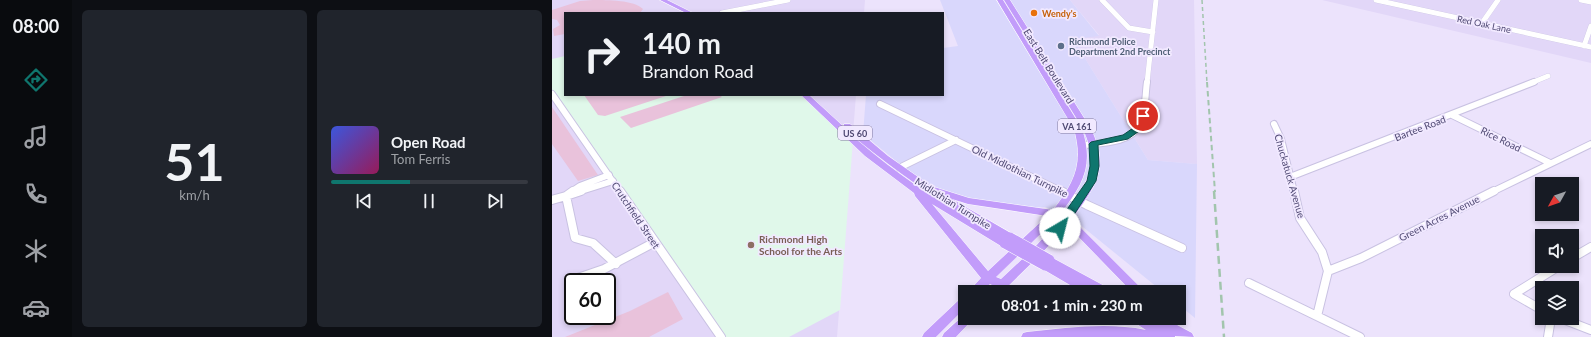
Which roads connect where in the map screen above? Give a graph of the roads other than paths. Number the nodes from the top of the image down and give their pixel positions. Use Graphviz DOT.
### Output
graph roads {
  1 [pos="663,0"];
  2 [pos="788,0"];
  3 [pos="1000,0"];
  4 [pos="1007,0"];
  5 [pos="1102,0"];
  6 [pos="1156,0"];
  7 [pos="1376,0"];
  8 [pos="1498,0"];
  9 [pos="1581,0"];
  10 [pos="779,1"];
  11 [pos="1392,2"];
  12 [pos="1591,2"];
  13 [pos="688,12"];
  14 [pos="727,12"];
  15 [pos="1482,23"];
  16 [pos="1591,26"];
  17 [pos="1153,32"];
  18 [pos="1584,46"];
  19 [pos="1591,47"];
  20 [pos="1548,76"];
  21 [pos="552,94"];
  22 [pos="806,96"];
  23 [pos="815,96"];
  24 [pos="880,104"];
  25 [pos="1452,115"];
  26 [pos="1274,124"];
  27 [pos="956,140"];
  28 [pos="1094,144"];
  29 [pos="1591,144"];
  30 [pos="1084,145"];
  31 [pos="1550,162"];
  32 [pos="899,168"];
  33 [pos="1290,177"];
  34 [pos="611,178"];
  35 [pos="912,187"];
  36 [pos="925,187"];
  37 [pos="566,196"];
  38 [pos="1068,198"];
  39 [pos="552,200"];
  40 [pos="1080,201"];
  41 [pos="1036,210"];
  42 [pos="1055,214"];
  43 [pos="1067,220"];
  44 [pos="1008,241"];
  45 [pos="655,242"];
  46 [pos="1591,247"];
  47 [pos="1182,248"];
  48 [pos="1579,254"];
  49 [pos="1047,263"];
  50 [pos="616,264"];
  51 [pos="1328,271"];
  52 [pos="591,273"];
  53 [pos="1548,273"];
  54 [pos="988,278"];
  55 [pos="1249,283"];
  56 [pos="981,285"];
  57 [pos="994,285"];
  58 [pos="1002,285"];
  59 [pos="1080,285"];
  60 [pos="1092,285"];
  61 [pos="1132,285"];
  62 [pos="1535,306"];
  63 [pos="958,308"];
  64 [pos="1317,316"];
  65 [pos="961,325"];
  66 [pos="1148,325"];
  67 [pos="1166,325"];
  68 [pos="1173,325"];
  69 [pos="1550,325"];
  70 [pos="1578,325"];
  71 [pos="1591,330"];
  72 [pos="932,334"];
  73 [pos="1185,335"];
  74 [pos="721,337"];
  75 [pos="948,337"];
  76 [pos="1027,337"];
  77 [pos="1155,337"];
  78 [pos="1169,337"];
  79 [pos="1360,337"];
  80 [pos="1548,337"];
  1 -- 13 [label="main road"];
  2 -- 10 [label="street"];
  3 -- 30 [label="main road, East Belt Boulevard / VA 161"];
  4 -- 28 [label="main road, East Belt Boulevard / VA 161"];
  5 -- 17 [label="street"];
  6 -- 17 [label="street"];
  7 -- 11 [label="street, Red Oak Lane"];
  8 -- 15 [label="street"];
  9 -- 12 [label="street"];
  10 -- 14 [label="street"];
  11 -- 15 [label="street, Red Oak Lane"];
  15 -- 18 [label="street, Red Oak Lane"];
  16 -- 18 [label="street"];
  17 -- 28 [label="street"];
  18 -- 19 [label="street, Red Oak Lane"];
  20 -- 25 [label="street, Bartee Road"];
  21 -- 34 [label="street, Crutchfield Street"];
  22 -- 35 [label="main road, Midlothian Turnpike / US 60"];
  23 -- 32 [label="main road, Midlothian Turnpike / US 60"];
  24 -- 27 [label="street, Old Midlothian Turnpike"];
  25 -- 31 [label="street, Rice Road"];
  25 -- 33 [label="street, Bartee Road"];
  26 -- 33 [label="street, Chuckatuck Avenue"];
  27 -- 32 [label="street"];
  27 -- 38 [label="street, Old Midlothian Turnpike"];
  28 -- 30 [label="street"];
  28 -- 40 [label="main road, East Belt Boulevard / VA 161"];
  29 -- 31 [label="street, Green Acres Avenue"];
  30 -- 38 [label="main road, East Belt Boulevard / VA 161"];
  31 -- 51 [label="street, Green Acres Avenue"];
  32 -- 36 [label="main road, Midlothian Turnpike / US 60"];
  33 -- 51 [label="street, Chuckatuck Avenue"];
  34 -- 37 [label="street"];
  34 -- 45 [label="street, Crutchfield Street"];
  35 -- 44 [label="main road, Midlothian Turnpike / US 60"];
  35 -- 54 [label="main road"];
  36 -- 41 [label="main road"];
  36 -- 44 [label="main road, Midlothian Turnpike / US 60"];
  37 -- 39 [label="street"];
  37 -- 50 [label="street"];
  38 -- 40 [label="street, Old Midlothian Turnpike"];
  38 -- 41 [label="main road"];
  38 -- 42 [label="main road, East Belt Boulevard / VA 161"];
  40 -- 43 [label="main road, East Belt Boulevard / VA 161"];
  40 -- 47 [label="street, Old Midlothian Turnpike"];
  41 -- 42 [label="main road"];
  42 -- 43 [label="main road"];
  42 -- 54 [label="main road, East Belt Boulevard / VA 161"];
  43 -- 58 [label="main road, East Belt Boulevard / VA 161"];
  43 -- 61 [label="main road"];
  44 -- 49 [label="main road, Midlothian Turnpike / US 60, bridge"];
  45 -- 50 [label="street"];
  45 -- 74 [label="street, Crutchfield Street"];
  46 -- 48 [label="street"];
  49 -- 59 [label="main road, Midlothian Turnpike / US 60"];
  49 -- 60 [label="main road, Midlothian Turnpike / US 60"];
  50 -- 52 [label="street"];
  51 -- 64 [label="street"];
  53 -- 62 [label="street"];
  54 -- 56 [label="main road, VA 161"];
  54 -- 57 [label="main road"];
  55 -- 64 [label="street"];
  63 -- 72 [label="main road"];
  64 -- 79 [label="street"];
  65 -- 75 [label="main road"];
  66 -- 78 [label="main road"];
  67 -- 73 [label="main road"];
  68 -- 73 [label="main road"];
  69 -- 80 [label="street"];
  70 -- 71 [label="street"];
  72 -- 75 [label="main road"];
  76 -- 77 [label="main road"];
}
